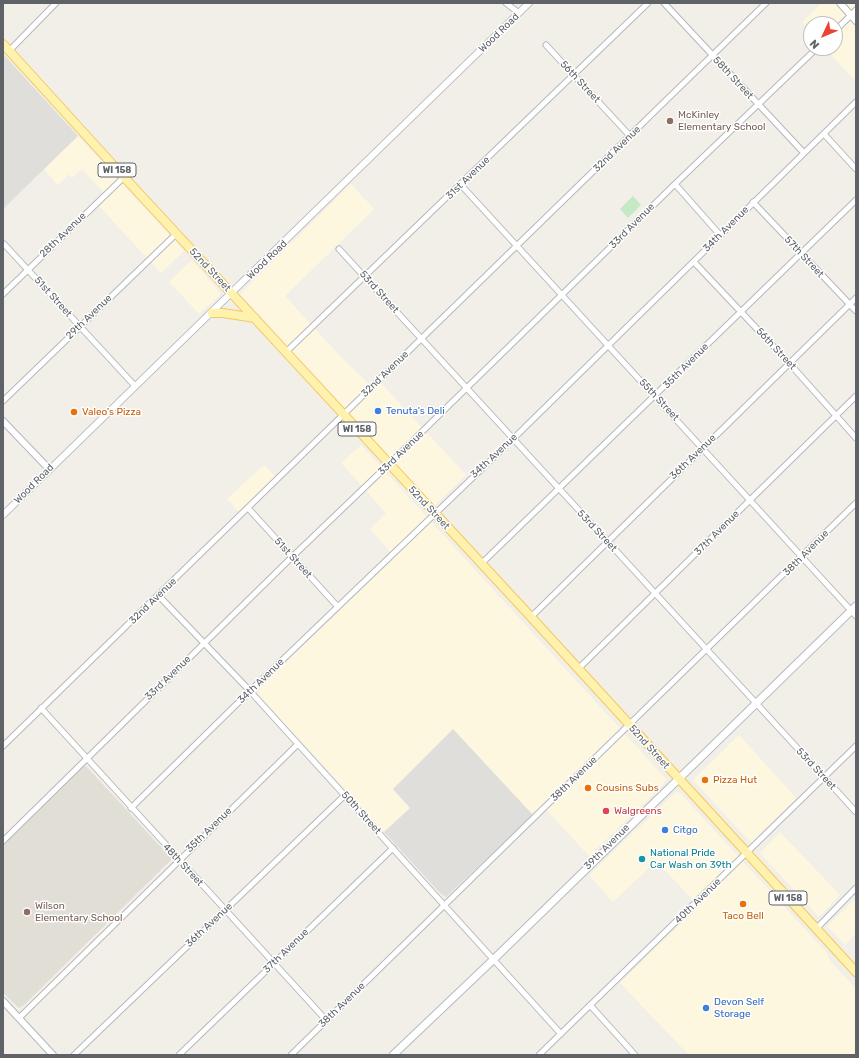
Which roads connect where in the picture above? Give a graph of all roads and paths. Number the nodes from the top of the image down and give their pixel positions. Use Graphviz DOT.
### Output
graph roads {
  1 [pos="56,3"];
  2 [pos="506,3"];
  3 [pos="529,3"];
  4 [pos="648,3"];
  5 [pos="664,3"];
  6 [pos="766,3"];
  7 [pos="840,3"];
  8 [pos="856,10"];
  9 [pos="519,13"];
  10 [pos="851,15"];
  11 [pos="856,21"];
  12 [pos="843,22"];
  13 [pos="3,44"];
  14 [pos="546,45"];
  15 [pos="10,51"];
  16 [pos="712,55"];
  17 [pos="809,56"];
  18 [pos="574,75"];
  19 [pos="856,102"];
  20 [pos="758,104"];
  21 [pos="824,134"];
  22 [pos="630,136"];
  23 [pos="804,153"];
  24 [pos="856,169"];
  25 [pos="124,178"];
  26 [pos="675,184"];
  27 [pos="461,185"];
  28 [pos="856,200"];
  29 [pos="753,202"];
  30 [pos="176,234"];
  31 [pos="720,235"];
  32 [pos="4,244"];
  33 [pos="517,246"];
  34 [pos="340,249"];
  35 [pos="801,254"];
  36 [pos="694,262"];
  37 [pos="28,270"];
  38 [pos="365,277"];
  39 [pos="3,294"];
  40 [pos="232,294"];
  41 [pos="562,295"];
  42 [pos="856,298"];
  43 [pos="850,304"];
  44 [pos="856,311"];
  45 [pos="741,312"];
  46 [pos="212,313"];
  47 [pos="255,318"];
  48 [pos="80,326"];
  49 [pos="421,338"];
  50 [pos="608,345"];
  51 [pos="286,352"];
  52 [pos="790,364"];
  53 [pos="135,386"];
  54 [pos="467,388"];
  55 [pos="856,396"];
  56 [pos="655,397"];
  57 [pos="3,402"];
  58 [pos="344,415"];
  59 [pos="836,416"];
  60 [pos="3,420"];
  61 [pos="514,438"];
  62 [pos="856,438"];
  63 [pos="702,448"];
  64 [pos="389,464"];
  65 [pos="49,469"];
  66 [pos="559,490"];
  67 [pos="750,500"];
  68 [pos="856,503"];
  69 [pos="248,508"];
  70 [pos="434,513"];
  71 [pos="3,514"];
  72 [pos="607,541"];
  73 [pos="292,557"];
  74 [pos="802,557"];
  75 [pos="481,564"];
  76 [pos="655,594"];
  77 [pos="158,595"];
  78 [pos="338,607"];
  79 [pos="854,611"];
  80 [pos="531,617"];
  81 [pos="205,643"];
  82 [pos="707,650"];
  83 [pos="578,669"];
  84 [pos="250,691"];
  85 [pos="756,704"];
  86 [pos="41,708"];
  87 [pos="629,725"];
  88 [pos="298,744"];
  89 [pos="3,746"];
  90 [pos="856,746"];
  91 [pos="87,758"];
  92 [pos="677,778"];
  93 [pos="824,778"];
  94 [pos="345,795"];
  95 [pos="131,808"];
  96 [pos="856,812"];
  97 [pos="3,832"];
  98 [pos="8,837"];
  99 [pos="3,841"];
  100 [pos="393,848"];
  101 [pos="747,853"];
  102 [pos="179,860"];
  103 [pos="856,888"];
  104 [pos="445,905"];
  105 [pos="225,911"];
  106 [pos="816,929"];
  107 [pos="494,959"];
  108 [pos="274,963"];
  109 [pos="856,972"];
  110 [pos="3,1001"];
  111 [pos="590,1005"];
  112 [pos="19,1018"];
  113 [pos="326,1020"];
  114 [pos="561,1034"];
  115 [pos="52,1055"];
  116 [pos="74,1055"];
  117 [pos="179,1055"];
  118 [pos="291,1055"];
  119 [pos="393,1055"];
  120 [pos="539,1055"];
  121 [pos="635,1055"];
  1 -- 15 [label="street"];
  2 -- 9 [label="street"];
  3 -- 9 [label="street, Wood Road"];
  4 -- 18 [label="street, 31st Avenue"];
  5 -- 16 [label="street, 58th Street"];
  6 -- 16 [label="street, 32nd Avenue"];
  7 -- 10 [label="street"];
  8 -- 10 [label="street"];
  9 -- 40 [label="street, Wood Road"];
  10 -- 11 [label="street"];
  10 -- 12 [label="street"];
  13 -- 15 [label="main road, 52nd Street / WI 158"];
  14 -- 18 [label="street, 56th Street"];
  15 -- 25 [label="main road, 52nd Street / WI 158"];
  16 -- 20 [label="street, 58th Street"];
  16 -- 22 [label="street, 32nd Avenue"];
  17 -- 20 [label="street, 33rd Avenue"];
  18 -- 22 [label="street, 56th Street"];
  18 -- 27 [label="street, 31st Avenue"];
  19 -- 21 [label="street, 34th Avenue"];
  20 -- 23 [label="street, 58th Street"];
  20 -- 26 [label="street, 33rd Avenue"];
  21 -- 23 [label="street, 34th Avenue"];
  21 -- 24 [label="street"];
  22 -- 33 [label="street, 32nd Avenue"];
  23 -- 29 [label="street, 34th Avenue"];
  25 -- 30 [label="main road, 52nd Street / WI 158"];
  25 -- 37 [label="street, 28th Avenue"];
  26 -- 31 [label="street"];
  26 -- 41 [label="street, 33rd Avenue"];
  27 -- 33 [label="street, 55th Street"];
  27 -- 38 [label="street, 31st Avenue"];
  28 -- 35 [label="street, 35th Avenue"];
  29 -- 31 [label="street, 34th Avenue"];
  29 -- 35 [label="street, 57th Street"];
  30 -- 40 [label="main road, 52nd Street / WI 158"];
  30 -- 48 [label="street, 29th Avenue"];
  31 -- 36 [label="street, 34th Avenue"];
  32 -- 37 [label="street, 51st Street"];
  33 -- 41 [label="street, 55th Street"];
  33 -- 49 [label="street, 32nd Avenue"];
  34 -- 38 [label="street, 53rd Street"];
  35 -- 43 [label="street, 57th Street"];
  35 -- 45 [label="street, 35th Avenue"];
  36 -- 45 [label="street, 56th Street"];
  36 -- 50 [label="street, 34th Avenue"];
  37 -- 39 [label="street, 28th Avenue"];
  37 -- 48 [label="street, 51st Street"];
  38 -- 49 [label="street, 53rd Street"];
  38 -- 51 [label="street, 31st Avenue"];
  40 -- 46 [label="street, Wood Road"];
  40 -- 47 [label="main road, 52nd Street / WI 158"];
  41 -- 50 [label="street, 55th Street"];
  41 -- 54 [label="street, 33rd Avenue"];
  42 -- 43 [label="street, 36th Avenue"];
  43 -- 44 [label="street, 57th Street"];
  43 -- 52 [label="street, 36th Avenue"];
  45 -- 52 [label="street, 56th Street"];
  45 -- 56 [label="street, 35th Avenue"];
  46 -- 47 [label="main road"];
  46 -- 53 [label="street, Wood Road"];
  47 -- 51 [label="main road, 52nd Street / WI 158"];
  48 -- 53 [label="street, 51st Street"];
  48 -- 57 [label="street, 29th Avenue"];
  49 -- 54 [label="street, 53rd Street"];
  49 -- 58 [label="street, 32nd Avenue"];
  50 -- 56 [label="street, 55th Street"];
  50 -- 61 [label="street, 34th Avenue"];
  51 -- 58 [label="main road, 52nd Street / WI 158"];
  52 -- 59 [label="street, 56th Street"];
  52 -- 63 [label="street, 36th Avenue"];
  53 -- 65 [label="street, Wood Road"];
  54 -- 61 [label="street, 53rd Street"];
  54 -- 64 [label="street, 33rd Avenue"];
  55 -- 59 [label="street, 37th Avenue"];
  56 -- 63 [label="street, 55th Street"];
  56 -- 66 [label="street, 35th Avenue"];
  58 -- 64 [label="main road, 52nd Street / WI 158"];
  58 -- 69 [label="street, 32nd Avenue"];
  59 -- 62 [label="street, 56th Street"];
  59 -- 67 [label="street, 37th Avenue"];
  60 -- 65 [label="street"];
  61 -- 66 [label="street, 53rd Street"];
  61 -- 70 [label="street, 34th Avenue"];
  63 -- 67 [label="street, 55th Street"];
  63 -- 72 [label="street, 36th Avenue"];
  64 -- 70 [label="main road, 52nd Street / WI 158"];
  64 -- 73 [label="street, 33rd Avenue"];
  65 -- 71 [label="street, Wood Road"];
  66 -- 72 [label="street, 53rd Street"];
  66 -- 75 [label="street, 35th Avenue"];
  67 -- 74 [label="street, 55th Street"];
  67 -- 76 [label="street, 37th Avenue"];
  68 -- 74 [label="street, 38th Avenue"];
  69 -- 73 [label="street, 51st Street"];
  69 -- 77 [label="street, 32nd Avenue"];
  70 -- 75 [label="main road, 52nd Street / WI 158"];
  70 -- 78 [label="street, 34th Avenue"];
  72 -- 76 [label="street, 53rd Street"];
  72 -- 80 [label="street, 36th Avenue"];
  73 -- 78 [label="street, 51st Street"];
  73 -- 81 [label="street, 33rd Avenue"];
  74 -- 79 [label="street, 55th Street"];
  74 -- 82 [label="street, 38th Avenue"];
  75 -- 80 [label="main road, 52nd Street / WI 158"];
  76 -- 82 [label="street, 53rd Street"];
  76 -- 83 [label="street, 37th Avenue"];
  77 -- 81 [label="street, 50th Street"];
  77 -- 86 [label="street, 32nd Avenue"];
  78 -- 84 [label="street, 34th Avenue"];
  79 -- 85 [label="main road, 39th Avenue"];
  80 -- 83 [label="main road, 52nd Street / WI 158"];
  81 -- 84 [label="street, 50th Street"];
  81 -- 91 [label="street, 33rd Avenue"];
  82 -- 85 [label="street, 53rd Street"];
  82 -- 87 [label="street, 38th Avenue"];
  83 -- 87 [label="main road, 52nd Street / WI 158"];
  84 -- 88 [label="street, 50th Street"];
  84 -- 95 [label="street, 34th Avenue"];
  85 -- 92 [label="main road, 39th Avenue"];
  85 -- 93 [label="street, 53rd Street"];
  86 -- 89 [label="street, 32nd Avenue"];
  86 -- 91 [label="street, 48th Street"];
  87 -- 92 [label="main road, 52nd Street / WI 158"];
  87 -- 104 [label="street, 38th Avenue"];
  88 -- 94 [label="street, 50th Street"];
  88 -- 102 [label="street, 35th Avenue"];
  90 -- 93 [label="street, 40th Avenue"];
  91 -- 95 [label="street, 48th Street"];
  91 -- 98 [label="street, 33rd Avenue"];
  92 -- 101 [label="main road, 52nd Street / WI 158"];
  92 -- 107 [label="main road, 39th Avenue"];
  93 -- 96 [label="street, 53rd Street"];
  93 -- 101 [label="street, 40th Avenue"];
  94 -- 100 [label="street, 50th Street"];
  94 -- 105 [label="street, 36th Avenue"];
  95 -- 102 [label="street, 48th Street"];
  97 -- 98 [label="street"];
  98 -- 99 [label="street, 33rd Avenue"];
  100 -- 104 [label="street, 50th Street"];
  100 -- 108 [label="street, 37th Avenue"];
  101 -- 106 [label="main road, 52nd Street / WI 158"];
  101 -- 111 [label="street, 40th Avenue"];
  102 -- 105 [label="street, 48th Street"];
  102 -- 112 [label="street, 35th Avenue"];
  103 -- 106 [label="street"];
  104 -- 107 [label="street, 50th Street"];
  104 -- 113 [label="street, 38th Avenue"];
  105 -- 108 [label="street, 48th Street"];
  105 -- 116 [label="street, 36th Avenue"];
  106 -- 109 [label="main road, 52nd Street / WI 158"];
  107 -- 114 [label="street, 50th Street"];
  107 -- 119 [label="main road, 39th Avenue"];
  108 -- 113 [label="street, 48th Street"];
  108 -- 117 [label="street, 37th Avenue"];
  110 -- 112 [label="street"];
  111 -- 114 [label="street, 40th Avenue"];
  111 -- 121 [label="street"];
  112 -- 115 [label="street"];
  113 -- 118 [label="street, 38th Avenue"];
  114 -- 120 [label="street, 40th Avenue"];
}
